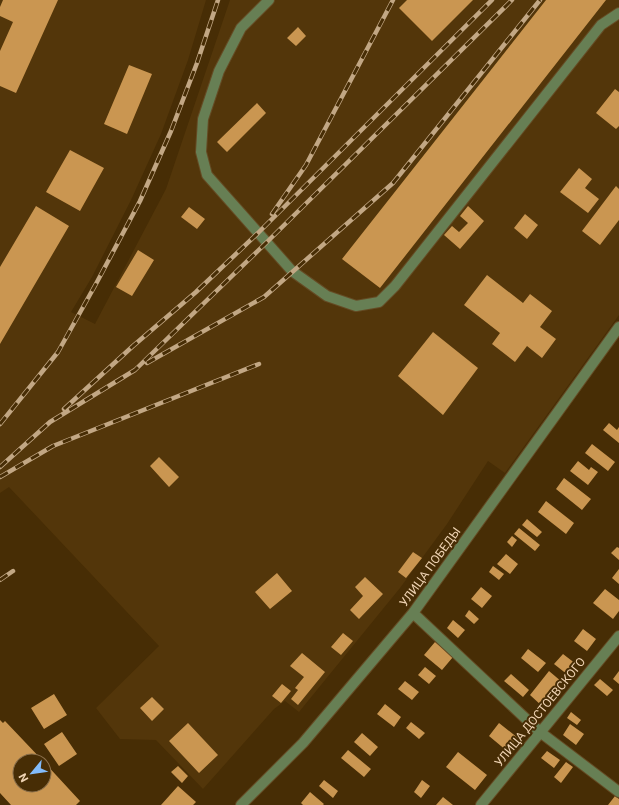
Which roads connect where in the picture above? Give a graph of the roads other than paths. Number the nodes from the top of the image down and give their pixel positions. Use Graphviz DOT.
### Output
graph roads {
  1 [pos="269,0"];
  2 [pos="619,14"];
  3 [pos="619,327"];
  4 [pos="413,613"];
  5 [pos="619,636"];
  6 [pos="540,732"];
  7 [pos="619,792"];
  8 [pos="241,805"];
  9 [pos="481,805"];
  1 -- 2 [label="street"];
  3 -- 4 [label="street, УЛИЦА ПОБЕДЫ"];
  4 -- 6 [label="street"];
  4 -- 8 [label="street, УЛИЦА ПОБЕДЫ"];
  5 -- 6 [label="street, УЛИЦА ДОСТОЕВСКОГО"];
  6 -- 7 [label="street"];
  6 -- 9 [label="street, УЛИЦА ДОСТОЕВСКОГО"];
}
